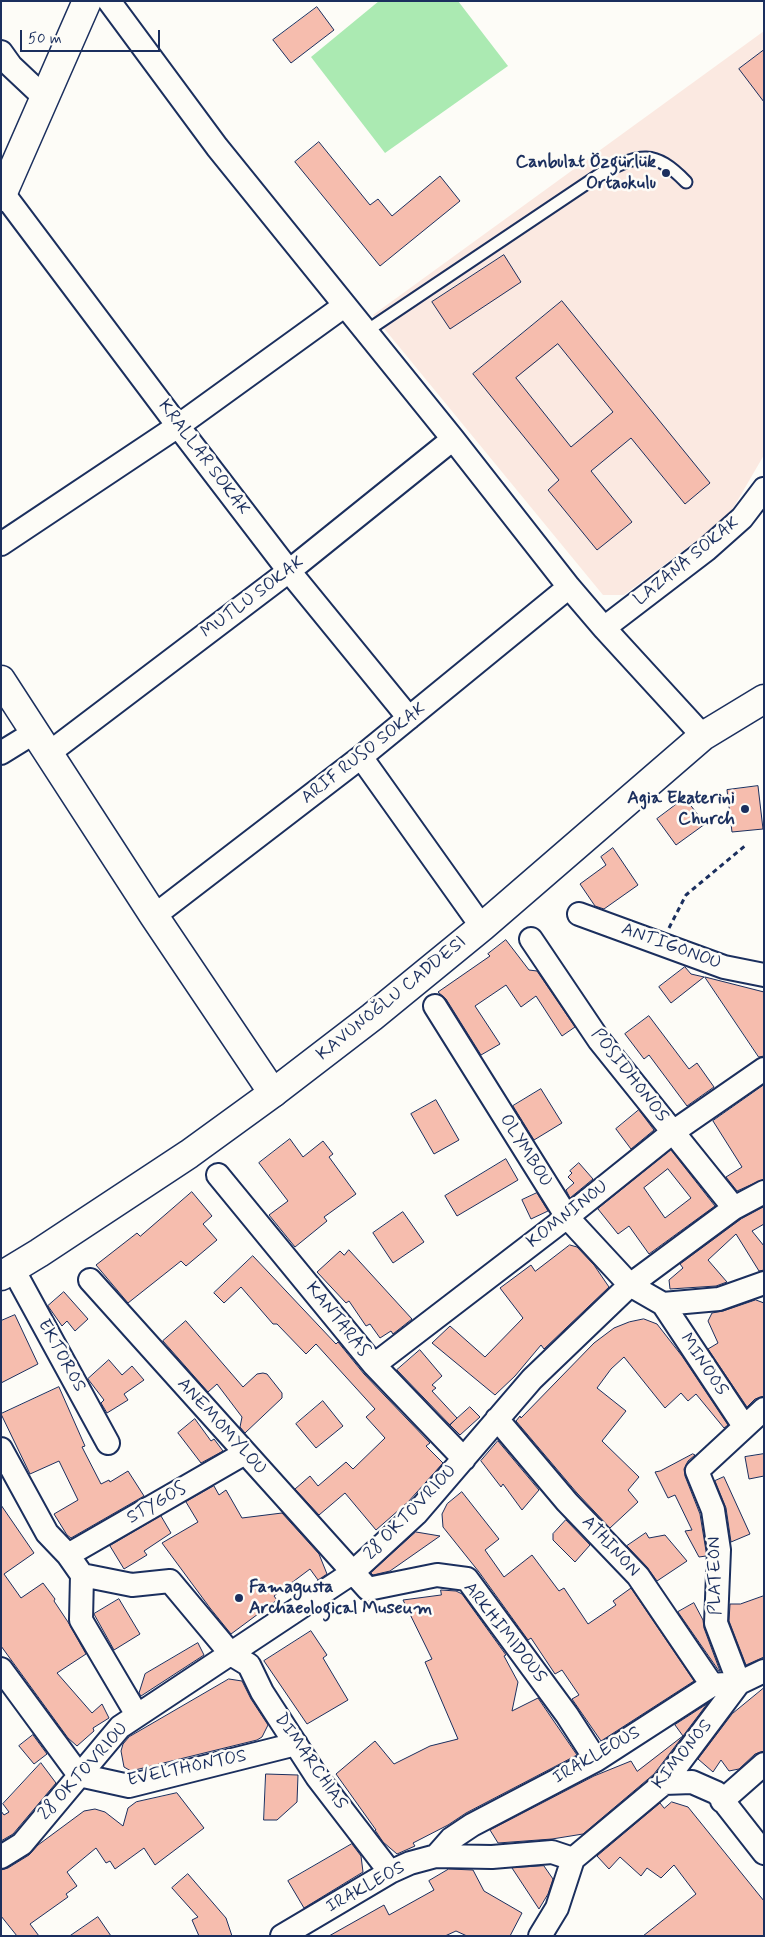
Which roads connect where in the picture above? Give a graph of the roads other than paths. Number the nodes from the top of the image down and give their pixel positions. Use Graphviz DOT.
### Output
graph roads {
  1 [pos="87,1"];
  2 [pos="109,1"];
  3 [pos="1,52"];
  4 [pos="45,98"];
  5 [pos="686,182"];
  6 [pos="2,195"];
  7 [pos="344,306"];
  8 [pos="365,332"];
  9 [pos="178,426"];
  10 [pos="453,439"];
  11 [pos="764,489"];
  12 [pos="1,544"];
  13 [pos="289,571"];
  14 [pos="569,587"];
  15 [pos="604,628"];
  16 [pos="1,680"];
  17 [pos="764,698"];
  18 [pos="409,718"];
  19 [pos="703,736"];
  20 [pos="42,742"];
  21 [pos="1,753"];
  22 [pos="362,757"];
  23 [pos="579,914"];
  24 [pos="154,916"];
  25 [pos="482,927"];
  26 [pos="531,939"];
  27 [pos="764,975"];
  28 [pos="435,1006"];
  29 [pos="764,1069"];
  30 [pos="273,1093"];
  31 [pos="673,1132"];
  32 [pos="218,1175"];
  33 [pos="764,1192"];
  34 [pos="734,1208"];
  35 [pos="567,1217"];
  36 [pos="7,1272"];
  37 [pos="90,1280"];
  38 [pos="763,1284"];
  39 [pos="630,1285"];
  40 [pos="663,1304"];
  41 [pos="374,1365"];
  42 [pos="764,1409"];
  43 [pos="496,1419"];
  44 [pos="744,1426"];
  45 [pos="108,1443"];
  46 [pos="1,1449"];
  47 [pos="245,1453"];
  48 [pos="464,1460"];
  49 [pos="68,1555"];
  50 [pos="352,1573"];
  51 [pos="82,1575"];
  52 [pos="231,1654"];
  53 [pos="1,1669"];
  54 [pos="764,1671"];
  55 [pos="740,1683"];
  56 [pos="712,1685"];
  57 [pos="138,1715"];
  58 [pos="296,1744"];
  59 [pos="596,1760"];
  60 [pos="764,1764"];
  61 [pos="79,1774"];
  62 [pos="664,1783"];
  63 [pos="722,1801"];
  64 [pos="764,1854"];
  65 [pos="436,1856"];
  66 [pos="1,1857"];
  67 [pos="573,1859"];
  68 [pos="390,1872"];
  69 [pos="282,1936"];
  70 [pos="540,1936"];
  1 -- 4 [label="main road"];
  2 -- 7 [label="street"];
  3 -- 4 [label="street"];
  4 -- 6 [label="main road"];
  5 -- 8 [label="lane"];
  6 -- 9 [label="street, KRALLAR SOKAK"];
  7 -- 8 [label="street"];
  7 -- 9 [label="street"];
  8 -- 10 [label="street"];
  9 -- 12 [label="street"];
  9 -- 13 [label="street, KRALLAR SOKAK"];
  10 -- 13 [label="street, MUTLU SOKAK"];
  10 -- 14 [label="street"];
  11 -- 15 [label="street, LAZANA SOKAK"];
  13 -- 18 [label="street, KRALLAR SOKAK"];
  13 -- 20 [label="street, MUTLU SOKAK"];
  14 -- 15 [label="street"];
  14 -- 18 [label="street, ARIF RUSO SOKAK"];
  15 -- 19 [label="street"];
  16 -- 20 [label="main road"];
  17 -- 19 [label="main road, KAVUNOĞLU CADDESI"];
  18 -- 22 [label="street, ARIF RUSO SOKAK"];
  19 -- 25 [label="main road, KAVUNOĞLU CADDESI"];
  20 -- 21 [label="street, MUTLU SOKAK"];
  20 -- 24 [label="main road"];
  22 -- 24 [label="street, ARIF RUSO SOKAK"];
  22 -- 25 [label="street"];
  23 -- 27 [label="street, ANTIGONOU"];
  24 -- 30 [label="main road"];
  25 -- 30 [label="main road, KAVUNOĞLU CADDESI"];
  26 -- 31 [label="street, POSIDHONOS"];
  28 -- 35 [label="street, OLYMBOU"];
  29 -- 31 [label="street, KOMNINOU"];
  30 -- 36 [label="main road, KAVUNOĞLU CADDESI"];
  31 -- 34 [label="street, POSIDHONOS"];
  31 -- 35 [label="street, KOMNINOU"];
  32 -- 41 [label="street, KANTARAS"];
  33 -- 34 [label="street, 28 OKTOVRIOU"];
  34 -- 39 [label="street, 28 OKTOVRIOU"];
  35 -- 39 [label="street, OLYMBOU"];
  35 -- 41 [label="street, KOMNINOU"];
  36 -- 45 [label="street, EKTOROS"];
  37 -- 47 [label="street, ANEMOMYLOU"];
  38 -- 40 [label="street"];
  39 -- 40 [label="street, OLYMBOU"];
  39 -- 43 [label="street, 28 OKTOVRIOU"];
  40 -- 44 [label="street, MINOOS"];
  41 -- 48 [label="street, KANTARAS"];
  42 -- 44 [label="street, PLATEON"];
  43 -- 48 [label="street, 28 OKTOVRIOU"];
  43 -- 56 [label="street, ATHINON"];
  44 -- 55 [label="street, PLATEON"];
  46 -- 49 [label="street"];
  47 -- 49 [label="street, STYGOS"];
  47 -- 50 [label="street, ANEMOMYLOU"];
  48 -- 50 [label="street, 28 OKTOVRIOU"];
  49 -- 51 [label="street"];
  50 -- 52 [label="street, 28 OKTOVRIOU"];
  50 -- 59 [label="street, ARKHIMIDOUS"];
  51 -- 52 [label="street, DIMARCHIAS"];
  51 -- 57 [label="street"];
  52 -- 57 [label="street, 28 OKTOVRIOU"];
  52 -- 58 [label="street, DIMARCHIAS"];
  53 -- 61 [label="street"];
  54 -- 55 [label="street, IRAKLEOUS"];
  55 -- 56 [label="street, IRAKLEOUS"];
  55 -- 62 [label="street, KIMONOS"];
  56 -- 59 [label="street, IRAKLEOUS"];
  57 -- 61 [label="street, 28 OKTOVRIOU"];
  58 -- 61 [label="street, EVELTHONTOS"];
  58 -- 68 [label="street, DIMARCHIAS"];
  59 -- 65 [label="street, IRAKLEOUS"];
  60 -- 63 [label="street"];
  61 -- 66 [label="street, 28 OKTOVRIOU"];
  62 -- 63 [label="street"];
  62 -- 67 [label="street, KIMONOS"];
  63 -- 64 [label="street"];
  65 -- 67 [label="street, IRAKLEOS"];
  65 -- 68 [label="street, IRAKLEOS"];
  67 -- 70 [label="street"];
  68 -- 69 [label="street, IRAKLEOS"];
}
